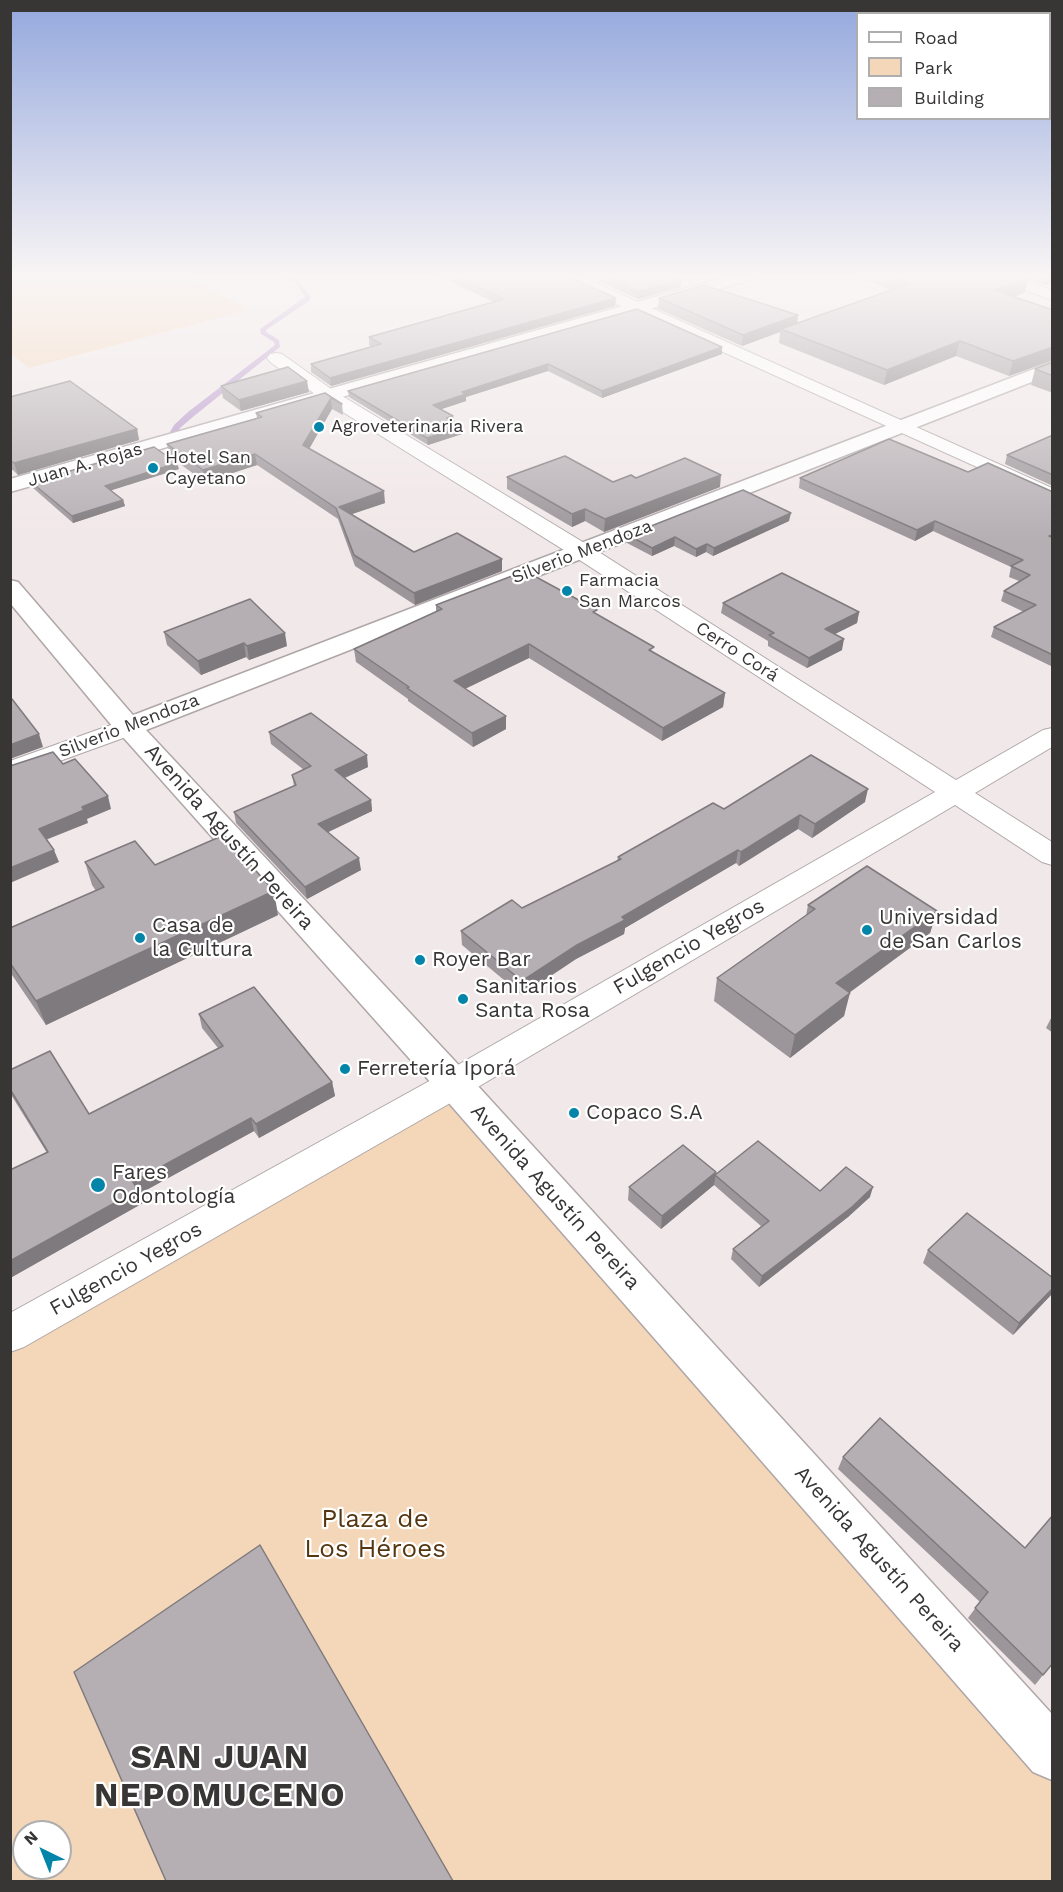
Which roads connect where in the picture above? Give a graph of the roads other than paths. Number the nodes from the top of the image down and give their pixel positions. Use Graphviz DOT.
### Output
graph roads {
  1 [pos="285,364"];
  2 [pos="438,364"];
  3 [pos="760,364"];
  4 [pos="1053,368"];
  5 [pos="328,395"];
  6 [pos="900,427"];
  7 [pos="10,486"];
  8 [pos="1053,495"];
  9 [pos="583,552"];
  10 [pos="10,587"];
  11 [pos="128,727"];
  12 [pos="1053,736"];
  13 [pos="10,771"];
  14 [pos="955,793"];
  15 [pos="1053,855"];
  16 [pos="453,1084"];
  17 [pos="10,1334"];
  18 [pos="1053,1753"];
  1 -- 5 [label="street, Cerro Corá"];
  2 -- 5 [label="main road, Juan A. Rojas"];
  3 -- 6 [label="street"];
  4 -- 6 [label="main road, Silverio Mendoza"];
  5 -- 7 [label="main road, Juan A. Rojas"];
  5 -- 9 [label="street, Cerro Corá"];
  6 -- 8 [label="street"];
  6 -- 9 [label="main road, Silverio Mendoza"];
  9 -- 11 [label="main road, Silverio Mendoza"];
  9 -- 14 [label="street, Cerro Corá"];
  10 -- 11 [label="main road, Avenida Agustín Pereira"];
  11 -- 13 [label="street, Silverio Mendoza"];
  11 -- 16 [label="main road, Avenida Agustín Pereira"];
  12 -- 14 [label="street, Fulgencio Yegros"];
  14 -- 15 [label="street, Cerro Corá"];
  14 -- 16 [label="street, Fulgencio Yegros"];
  16 -- 17 [label="street, Fulgencio Yegros"];
  16 -- 18 [label="main road, Avenida Agustín Pereira"];
}
